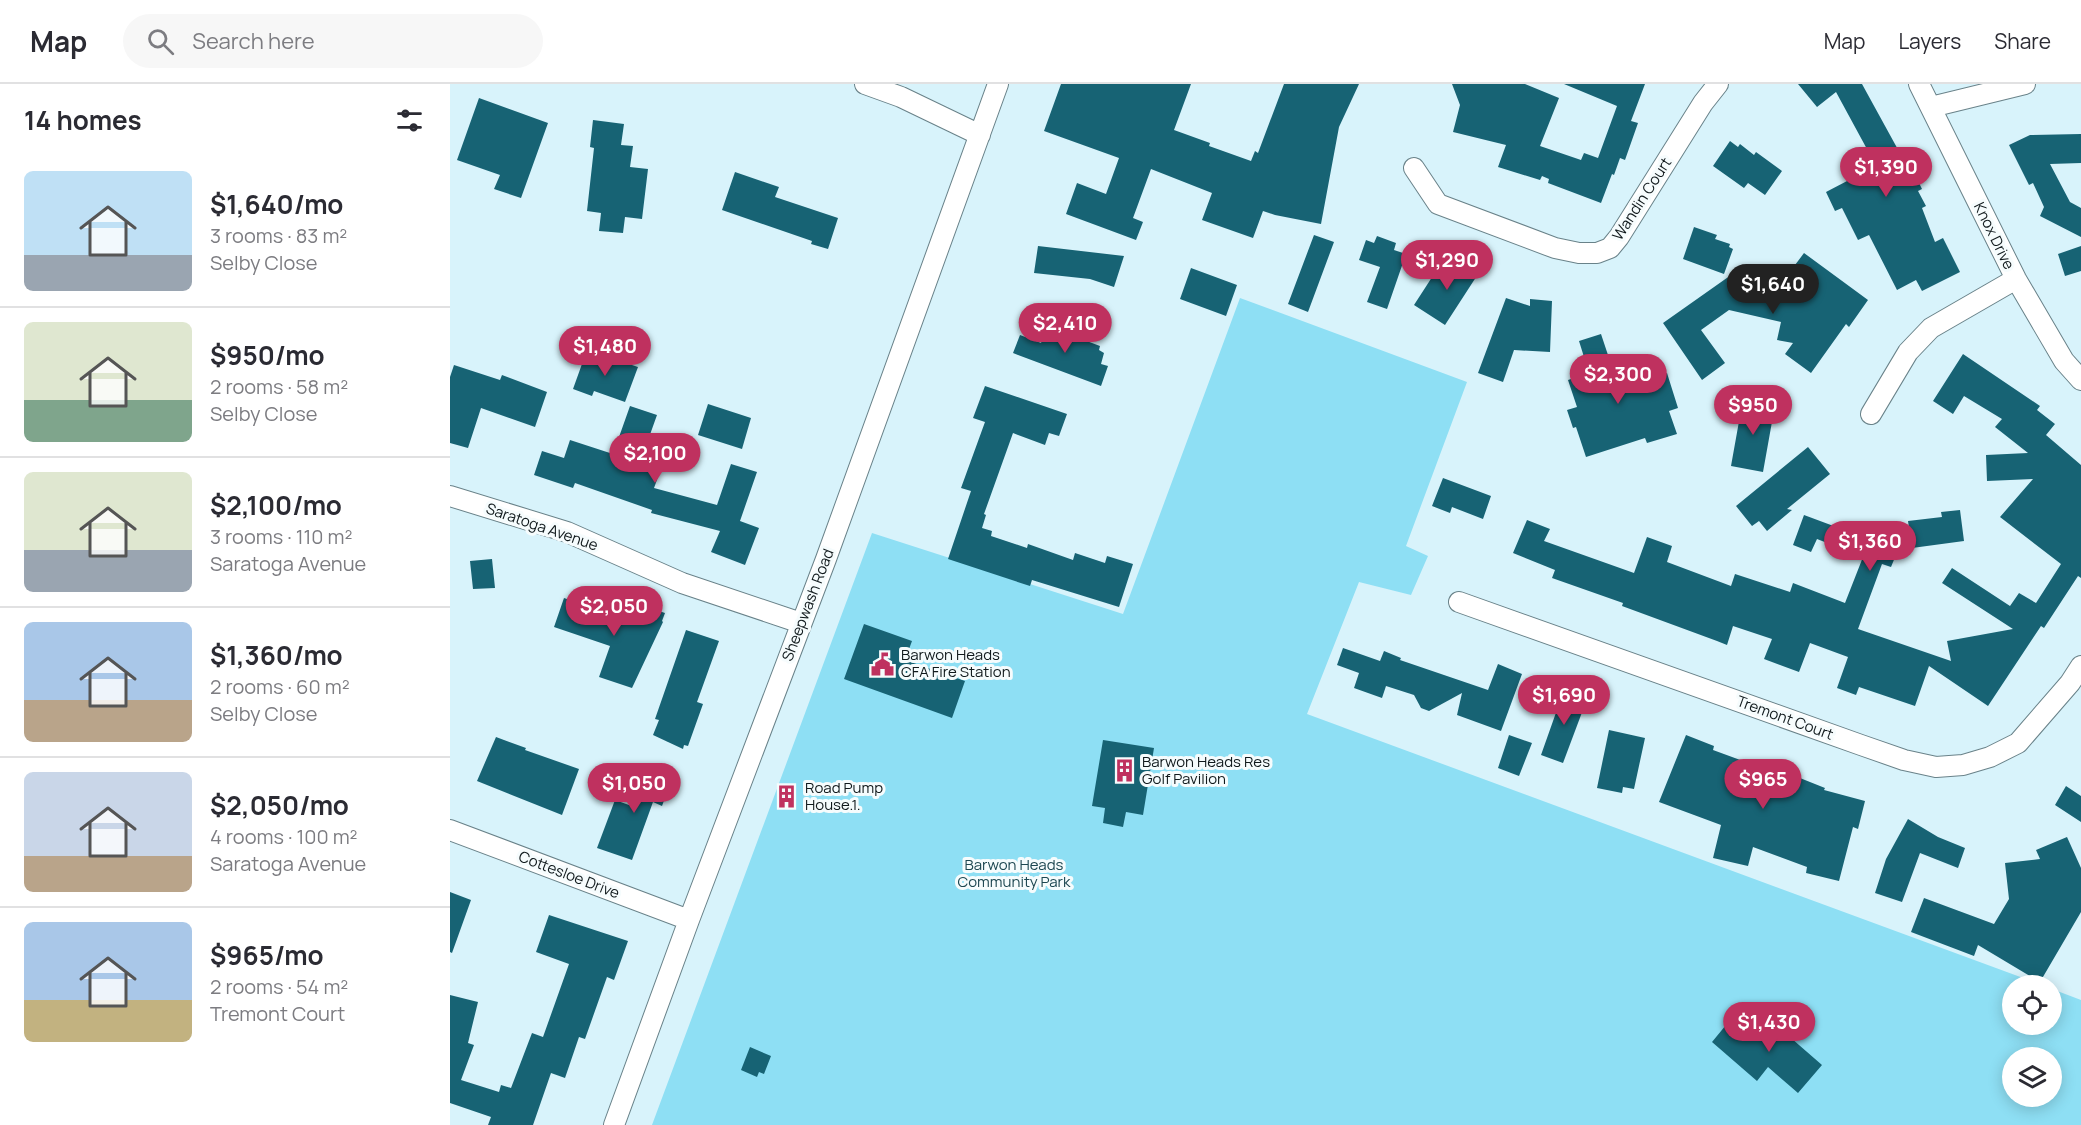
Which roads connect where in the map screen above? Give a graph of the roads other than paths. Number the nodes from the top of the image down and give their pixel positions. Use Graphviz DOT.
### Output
graph roads {
  1 [pos="865,84"];
  2 [pos="998,84"];
  3 [pos="1719,84"];
  4 [pos="1919,84"];
  5 [pos="2025,84"];
  6 [pos="1931,107"];
  7 [pos="980,135"];
  8 [pos="1414,168"];
  9 [pos="2016,279"];
  10 [pos="2081,380"];
  11 [pos="1871,414"];
  12 [pos="450,496"];
  13 [pos="1459,602"];
  14 [pos="801,623"];
  15 [pos="2081,666"];
  16 [pos="450,830"];
  17 [pos="689,920"];
  18 [pos="614,1125"];
  1 -- 7 [label="street"];
  2 -- 7 [label="street, Sheepwash Road"];
  3 -- 8 [label="street, Wandin Court"];
  4 -- 6 [label="street, Knox Drive"];
  5 -- 6 [label="street"];
  6 -- 9 [label="street, Knox Drive"];
  7 -- 14 [label="street, Sheepwash Road"];
  9 -- 10 [label="street, Knox Drive"];
  9 -- 11 [label="street"];
  12 -- 14 [label="street, Saratoga Avenue"];
  13 -- 15 [label="street, Tremont Court"];
  14 -- 17 [label="street, Sheepwash Road"];
  16 -- 17 [label="street, Cottesloe Drive"];
  17 -- 18 [label="street, Sheepwash Road"];
}
